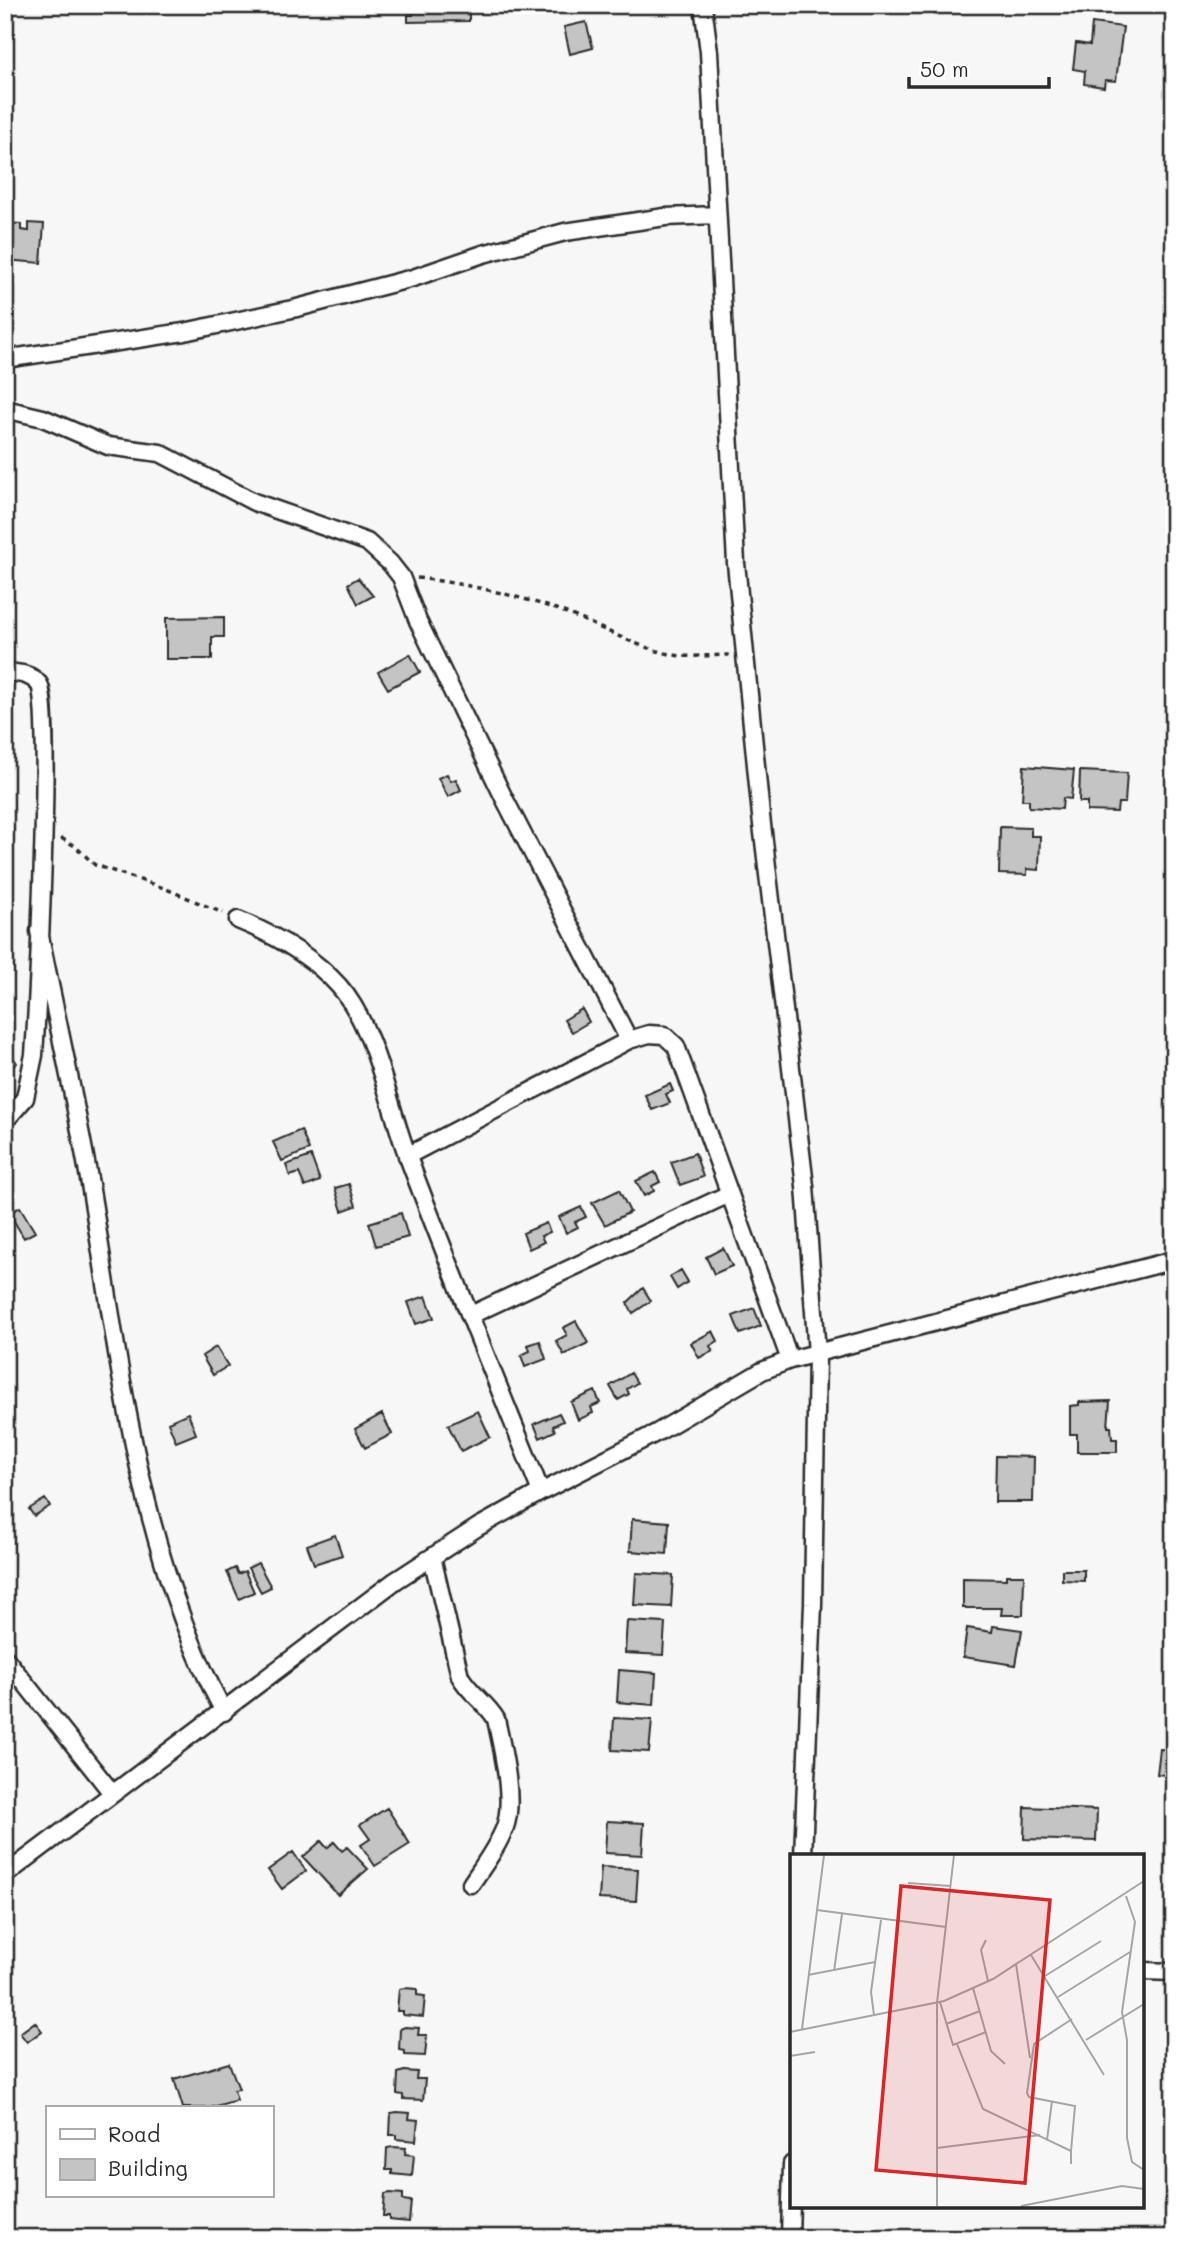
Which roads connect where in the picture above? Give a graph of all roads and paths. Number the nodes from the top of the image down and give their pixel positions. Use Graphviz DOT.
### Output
graph roads {
  1 [pos="703,5"];
  2 [pos="717,215"];
  3 [pos="5,359"];
  4 [pos="5,409"];
  5 [pos="401,576"];
  6 [pos="744,656"];
  7 [pos="5,672"];
  8 [pos="42,830"];
  9 [pos="238,920"];
  10 [pos="39,931"];
  11 [pos="629,1040"];
  12 [pos="5,1121"];
  13 [pos="407,1156"];
  14 [pos="729,1194"];
  15 [pos="1174,1259"];
  16 [pos="471,1315"];
  17 [pos="817,1354"];
  18 [pos="790,1360"];
  19 [pos="541,1492"];
  20 [pos="432,1557"];
  21 [pos="5,1658"];
  22 [pos="224,1712"];
  23 [pos="112,1793"];
  24 [pos="803,1854"];
  25 [pos="5,1875"];
  26 [pos="471,1884"];
  27 [pos="1144,1971"];
  28 [pos="1174,1972"];
  29 [pos="791,2208"];
  30 [pos="790,2238"];
  1 -- 2 [label="street"];
  2 -- 3 [label="street"];
  2 -- 6 [label="street"];
  4 -- 5 [label="street"];
  5 -- 6 [label="path"];
  5 -- 11 [label="street"];
  6 -- 17 [label="street"];
  7 -- 8 [label="street"];
  8 -- 9 [label="path"];
  8 -- 10 [label="street"];
  9 -- 13 [label="street"];
  10 -- 12 [label="street"];
  10 -- 22 [label="street"];
  11 -- 13 [label="street"];
  11 -- 14 [label="street"];
  13 -- 16 [label="street"];
  14 -- 16 [label="street"];
  14 -- 18 [label="street"];
  15 -- 17 [label="street"];
  16 -- 19 [label="street"];
  17 -- 18 [label="street"];
  17 -- 24 [label="street"];
  18 -- 19 [label="street"];
  19 -- 20 [label="street"];
  20 -- 22 [label="street"];
  20 -- 26 [label="street"];
  21 -- 23 [label="street"];
  22 -- 23 [label="street"];
  23 -- 25 [label="street"];
  27 -- 28 [label="street"];
  29 -- 30 [label="street"];
}
